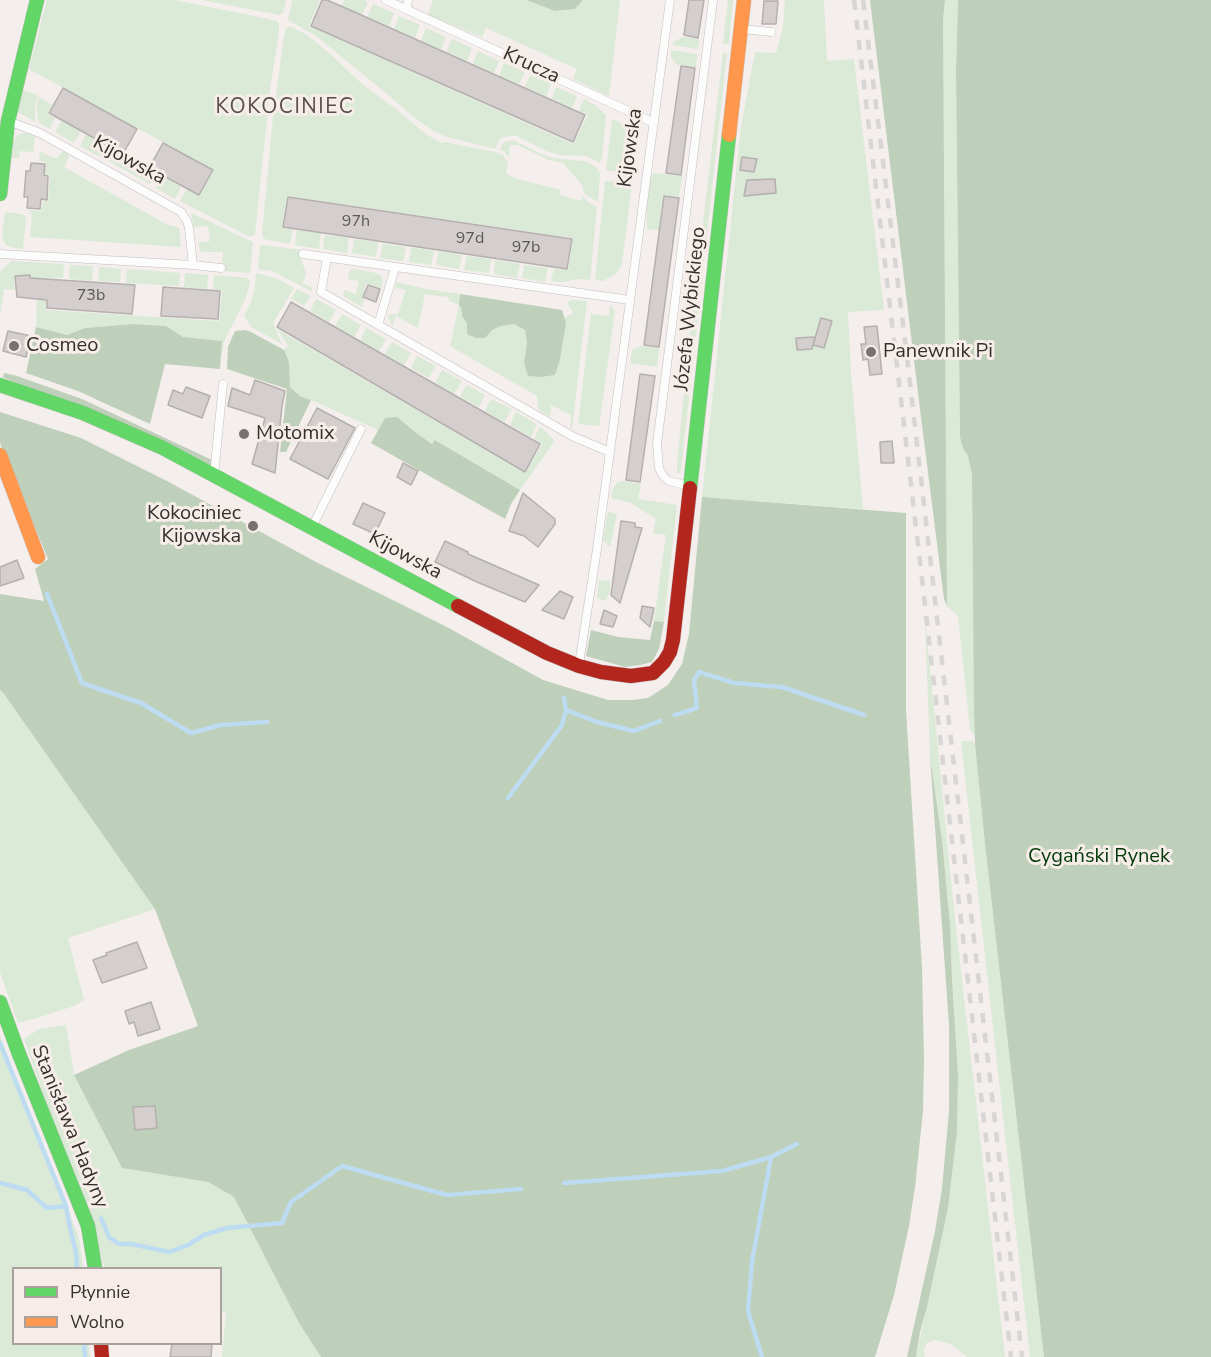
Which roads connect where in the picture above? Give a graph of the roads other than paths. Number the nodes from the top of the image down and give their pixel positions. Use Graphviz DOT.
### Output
graph roads {
  1 [pos="37,0"];
  2 [pos="386,0"];
  3 [pos="408,0"];
  4 [pos="670,0"];
  5 [pos="713,0"];
  6 [pos="744,0"];
  7 [pos="407,9"];
  8 [pos="741,28"];
  9 [pos="771,32"];
  10 [pos="8,121"];
  11 [pos="654,123"];
  12 [pos="0,194"];
  13 [pos="0,254"];
  14 [pos="303,255"];
  15 [pos="327,258"];
  16 [pos="193,266"];
  17 [pos="221,268"];
  18 [pos="395,268"];
  19 [pos="630,300"];
  20 [pos="378,325"];
  21 [pos="223,384"];
  22 [pos="0,385"];
  23 [pos="361,429"];
  24 [pos="610,452"];
  25 [pos="0,454"];
  26 [pos="214,476"];
  27 [pos="691,486"];
  28 [pos="312,528"];
  29 [pos="38,557"];
  30 [pos="675,623"];
  31 [pos="579,666"];
  32 [pos="0,1002"];
  33 [pos="95,1267"];
  1 -- 10 [label="street"];
  2 -- 7 [label="lane, Krucza"];
  3 -- 7 [label="lane"];
  4 -- 11 [label="lane, Kijowska"];
  5 -- 27 [label="lane"];
  6 -- 8 [label="street, Józefa Wybickiego"];
  7 -- 11 [label="lane, Krucza"];
  8 -- 9 [label="lane"];
  8 -- 27 [label="street, Józefa Wybickiego"];
  10 -- 12 [label="street"];
  10 -- 16 [label="lane, Kijowska"];
  11 -- 19 [label="lane, Kijowska"];
  13 -- 16 [label="lane"];
  14 -- 15 [label="lane"];
  15 -- 18 [label="lane"];
  15 -- 20 [label="lane"];
  16 -- 17 [label="lane"];
  18 -- 19 [label="lane"];
  18 -- 20 [label="lane"];
  19 -- 24 [label="lane, Kijowska"];
  20 -- 24 [label="lane"];
  21 -- 26 [label="lane"];
  22 -- 26 [label="street, Kijowska"];
  23 -- 28 [label="lane"];
  24 -- 31 [label="lane, Kijowska"];
  25 -- 29 [label="street"];
  26 -- 28 [label="street, Kijowska"];
  27 -- 30 [label="street, Józefa Wybickiego"];
  28 -- 31 [label="street, Kijowska"];
  30 -- 31 [label="street, Kijowska"];
  32 -- 33 [label="street, Stanisława Hadyny"];
}
